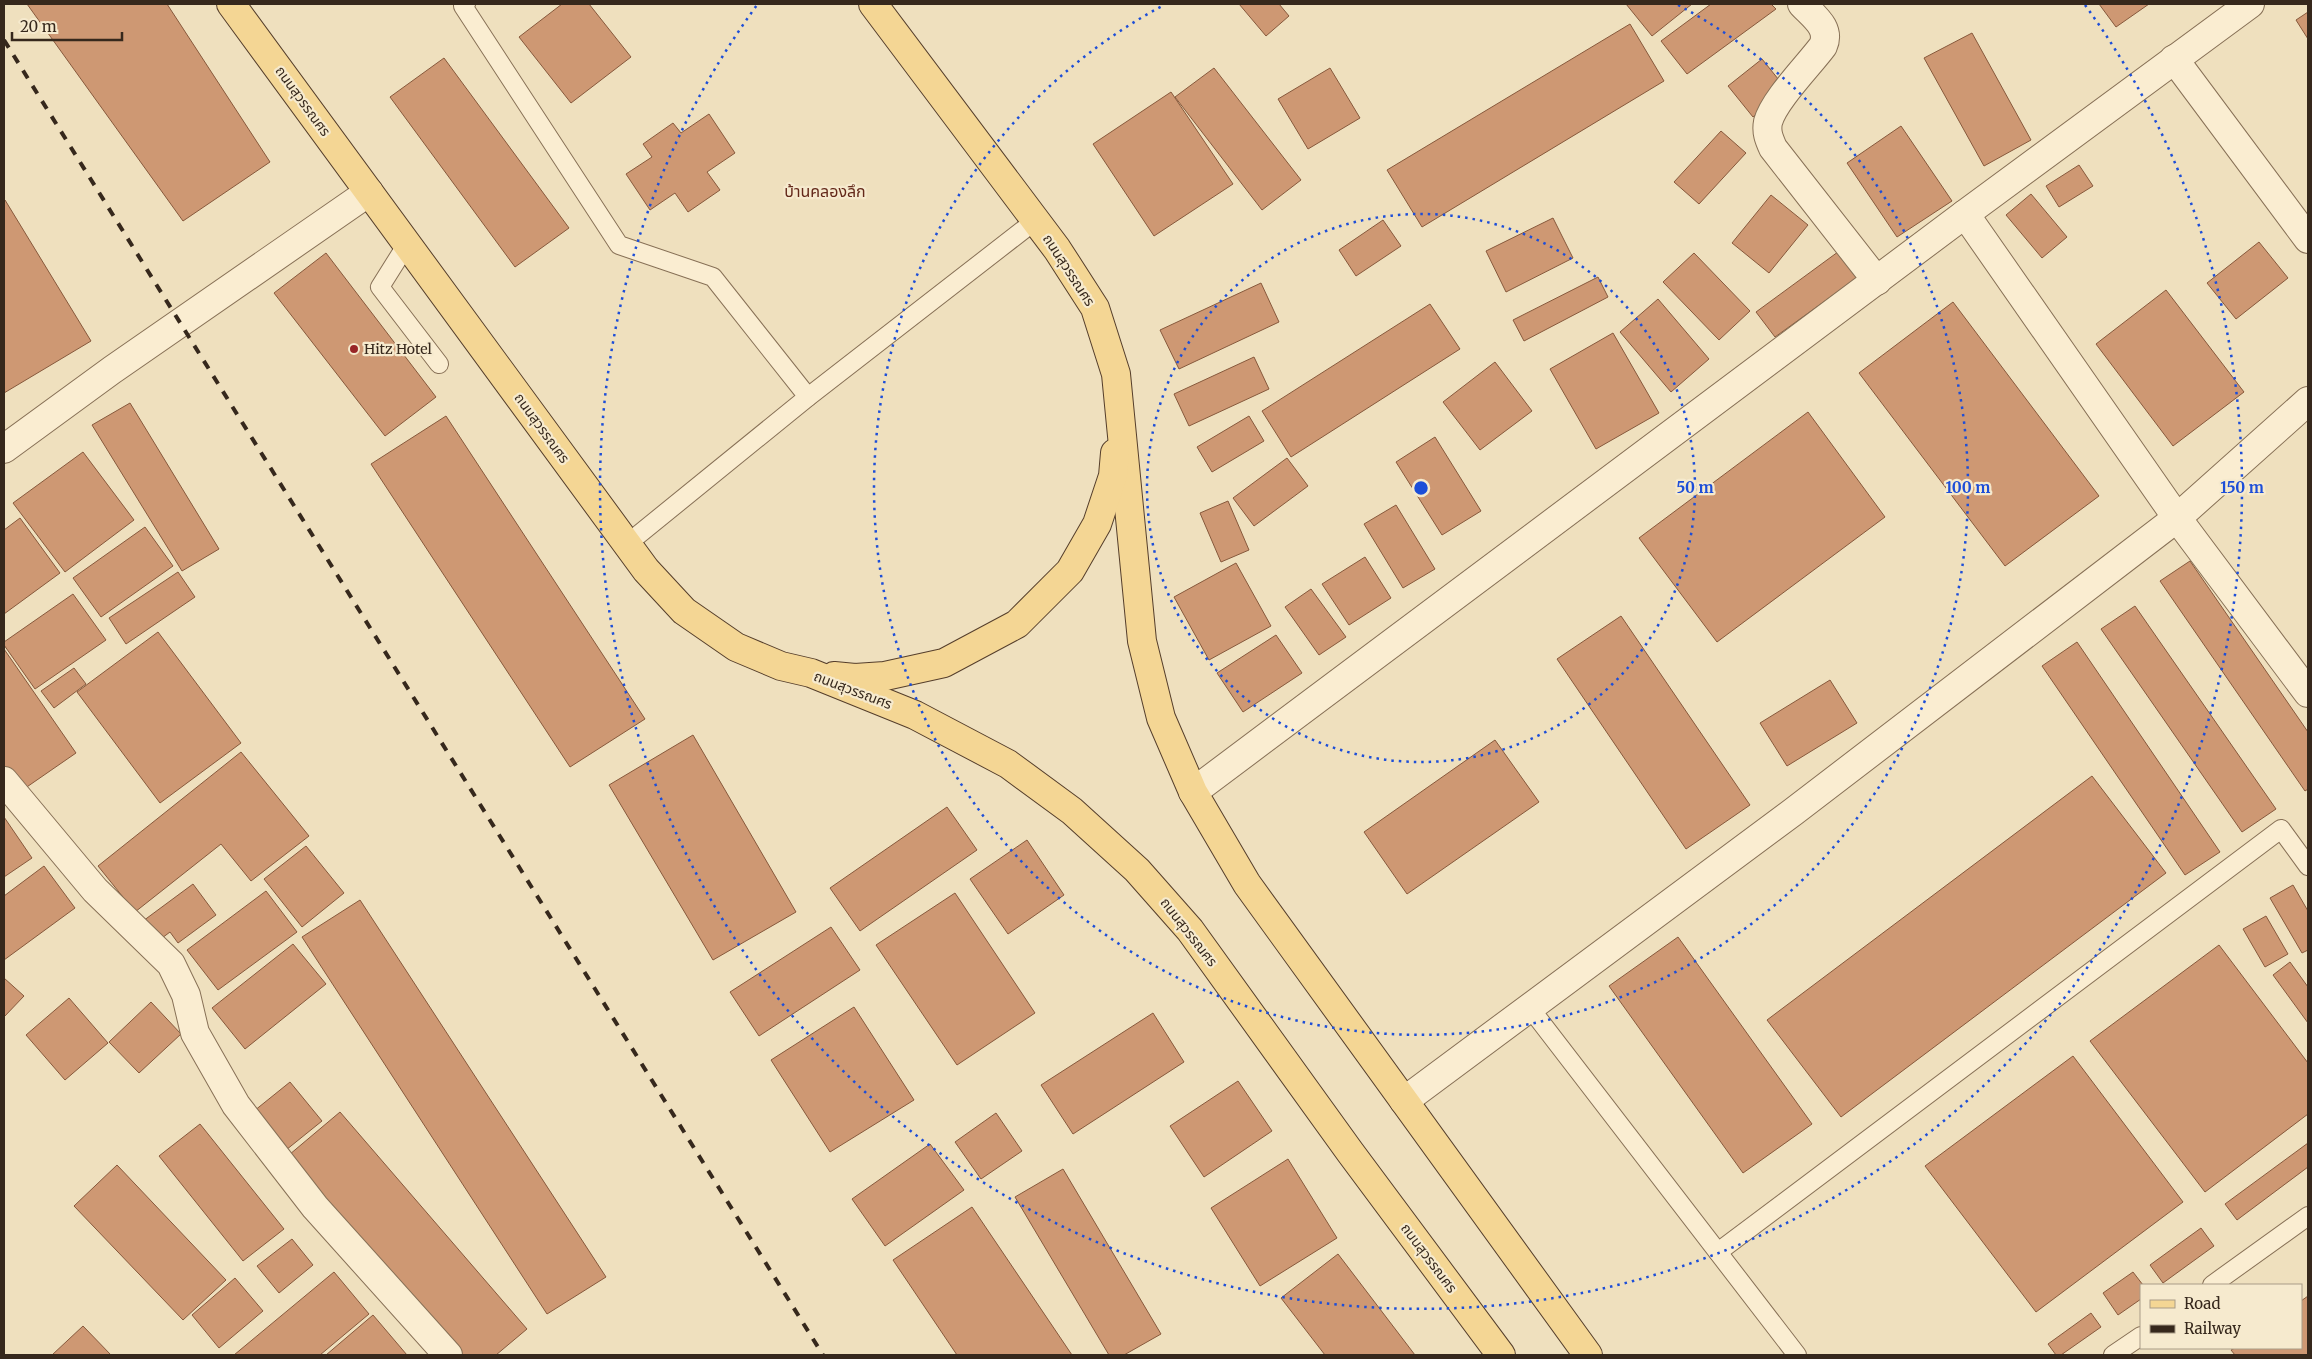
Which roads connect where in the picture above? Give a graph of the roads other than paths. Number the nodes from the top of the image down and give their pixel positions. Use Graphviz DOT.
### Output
graph roads {
  1 [pos="231,4"];
  2 [pos="466,4"];
  3 [pos="873,4"];
  4 [pos="1802,4"];
  5 [pos="2250,4"];
  6 [pos="2174,59"];
  7 [pos="370,192"];
  8 [pos="1965,214"];
  9 [pos="1036,220"];
  10 [pos="2308,239"];
  11 [pos="407,244"];
  12 [pos="1877,281"];
  13 [pos="439,364"];
  14 [pos="808,397"];
  15 [pos="2308,401"];
  16 [pos="1119,407"];
  17 [pos="4,449"];
  18 [pos="2177,518"];
  19 [pos="627,544"];
  20 [pos="810,673"];
  21 [pos="2308,692"];
  22 [pos="4,781"];
  23 [pos="1193,792"];
  24 [pos="2308,866"];
  25 [pos="1530,1008"];
  26 [pos="1404,1101"];
  27 [pos="2308,1216"];
  28 [pos="1718,1252"];
  29 [pos="2213,1284"];
  30 [pos="2140,1337"];
  31 [pos="448,1355"];
  32 [pos="1501,1355"];
  33 [pos="1588,1355"];
  34 [pos="1797,1355"];
  35 [pos="2113,1355"];
  1 -- 7 [label="main road, ถนนสุวรรณศร"];
  2 -- 14 [label="lane"];
  3 -- 9 [label="main road, ถนนสุวรรณศร"];
  4 -- 12 [label="street"];
  5 -- 6 [label="street"];
  6 -- 8 [label="street"];
  6 -- 10 [label="street"];
  7 -- 11 [label="main road, ถนนสุวรรณศร"];
  7 -- 17 [label="street"];
  8 -- 12 [label="street"];
  8 -- 18 [label="street"];
  9 -- 14 [label="lane"];
  9 -- 16 [label="main road, ถนนสุวรรณศร"];
  11 -- 13 [label="lane"];
  11 -- 19 [label="main road, ถนนสุวรรณศร"];
  12 -- 23 [label="street"];
  14 -- 19 [label="lane"];
  15 -- 18 [label="street"];
  16 -- 20 [label="main road"];
  16 -- 23 [label="main road, ถนนสุวรรณศร"];
  18 -- 21 [label="street"];
  18 -- 25 [label="street"];
  19 -- 20 [label="main road, ถนนสุวรรณศร"];
  20 -- 32 [label="main road, ถนนสุวรรณศร"];
  22 -- 31 [label="street"];
  23 -- 26 [label="main road, ถนนสุวรรณศร"];
  24 -- 28 [label="lane"];
  25 -- 26 [label="street"];
  25 -- 28 [label="lane"];
  26 -- 33 [label="main road, ถนนสุวรรณศร"];
  27 -- 29 [label="lane"];
  28 -- 34 [label="lane"];
  30 -- 35 [label="lane"];
}
